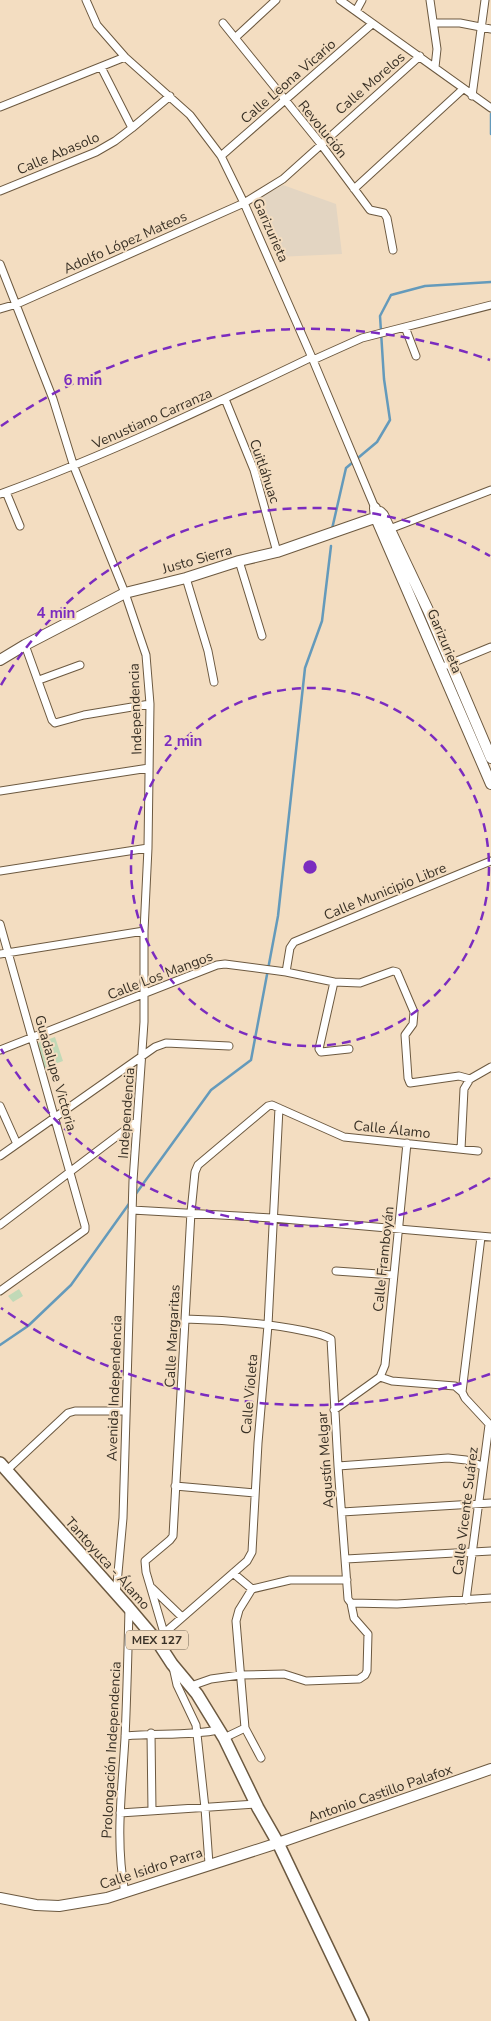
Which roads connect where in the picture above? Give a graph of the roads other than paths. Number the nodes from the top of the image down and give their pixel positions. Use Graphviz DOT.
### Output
graph roads {
  1 [pos="86,0"];
  2 [pos="276,0"];
  3 [pos="340,0"];
  4 [pos="362,0"];
  5 [pos="430,0"];
  6 [pos="485,0"];
  7 [pos="356,11"];
  8 [pos="223,23"];
  9 [pos="434,23"];
  10 [pos="372,24"];
  11 [pos="481,27"];
  12 [pos="491,29"];
  13 [pos="236,37"];
  14 [pos="420,56"];
  15 [pos="125,57"];
  16 [pos="101,66"];
  17 [pos="435,68"];
  18 [pos="463,89"];
  19 [pos="170,96"];
  20 [pos="472,96"];
  21 [pos="284,100"];
  22 [pos="0,106"];
  23 [pos="488,106"];
  24 [pos="132,128"];
  25 [pos="320,144"];
  26 [pos="221,156"];
  27 [pos="354,189"];
  28 [pos="0,191"];
  29 [pos="244,203"];
  30 [pos="393,250"];
  31 [pos="0,264"];
  32 [pos="17,304"];
  33 [pos="491,305"];
  34 [pos="0,309"];
  35 [pos="405,327"];
  36 [pos="416,356"];
  37 [pos="313,358"];
  38 [pos="225,399"];
  39 [pos="74,467"];
  40 [pos="491,490"];
  41 [pos="3,493"];
  42 [pos="378,514"];
  43 [pos="20,526"];
  44 [pos="386,531"];
  45 [pos="277,552"];
  46 [pos="239,561"];
  47 [pos="186,578"];
  48 [pos="125,593"];
  49 [pos="262,636"];
  50 [pos="25,645"];
  51 [pos="491,647"];
  52 [pos="0,660"];
  53 [pos="80,665"];
  54 [pos="446,666"];
  55 [pos="39,680"];
  56 [pos="214,682"];
  57 [pos="150,704"];
  58 [pos="491,758"];
  59 [pos="149,768"];
  60 [pos="488,770"];
  61 [pos="491,784"];
  62 [pos="0,791"];
  63 [pos="148,848"];
  64 [pos="491,861"];
  65 [pos="0,871"];
  66 [pos="0,924"];
  67 [pos="144,931"];
  68 [pos="8,952"];
  69 [pos="0,954"];
  70 [pos="282,972"];
  71 [pos="334,982"];
  72 [pos="144,994"];
  73 [pos="34,1037"];
  74 [pos="229,1046"];
  75 [pos="350,1049"];
  76 [pos="0,1050"];
  77 [pos="142,1055"];
  78 [pos="491,1067"];
  79 [pos="470,1079"];
  80 [pos="0,1106"];
  81 [pos="268,1106"];
  82 [pos="279,1108"];
  83 [pos="55,1117"];
  84 [pos="137,1121"];
  85 [pos="407,1143"];
  86 [pos="17,1144"];
  87 [pos="461,1149"];
  88 [pos="478,1151"];
  89 [pos="0,1156"];
  90 [pos="70,1171"];
  91 [pos="133,1181"];
  92 [pos="132,1208"];
  93 [pos="191,1212"];
  94 [pos="272,1218"];
  95 [pos="0,1224"];
  96 [pos="400,1229"];
  97 [pos="481,1236"];
  98 [pos="491,1237"];
  99 [pos="336,1271"];
  100 [pos="394,1275"];
  101 [pos="1,1288"];
  102 [pos="185,1318"];
  103 [pos="268,1325"];
  104 [pos="380,1377"];
  105 [pos="462,1392"];
  106 [pos="334,1410"];
  107 [pos="125,1411"];
  108 [pos="490,1425"];
  109 [pos="338,1466"];
  110 [pos="482,1466"];
  111 [pos="3,1467"];
  112 [pos="175,1486"];
  113 [pos="255,1493"];
  114 [pos="491,1503"];
  115 [pos="479,1504"];
  116 [pos="342,1512"];
  117 [pos="491,1551"];
  118 [pos="472,1552"];
  119 [pos="346,1559"];
  120 [pos="233,1574"];
  121 [pos="348,1580"];
  122 [pos="152,1588"];
  123 [pos="252,1589"];
  124 [pos="116,1595"];
  125 [pos="491,1598"];
  126 [pos="466,1600"];
  127 [pos="351,1603"];
  128 [pos="129,1608"];
  129 [pos="182,1617"];
  130 [pos="161,1637"];
  131 [pos="172,1664"];
  132 [pos="240,1675"];
  133 [pos="191,1686"];
  134 [pos="245,1728"];
  135 [pos="151,1734"];
  136 [pos="197,1734"];
  137 [pos="222,1734"];
  138 [pos="125,1736"];
  139 [pos="262,1758"];
  140 [pos="491,1769"];
  141 [pos="256,1804"];
  142 [pos="205,1808"];
  143 [pos="152,1811"];
  144 [pos="120,1813"];
  145 [pos="278,1843"];
  146 [pos="209,1864"];
  147 [pos="125,1893"];
  148 [pos="0,1898"];
  149 [pos="363,2021"];
  1 -- 15 [label="street, Garizurieta"];
  2 -- 13 [label="street"];
  3 -- 7 [label="street"];
  4 -- 7 [label="street"];
  5 -- 9 [label="street"];
  6 -- 11 [label="street"];
  7 -- 10 [label="street"];
  8 -- 13 [label="street, Revolución"];
  9 -- 11 [label="street"];
  9 -- 17 [label="street"];
  10 -- 14 [label="street"];
  10 -- 21 [label="street, Calle Leona Vicario"];
  11 -- 12 [label="street"];
  11 -- 20 [label="street"];
  13 -- 21 [label="street, Revolución"];
  14 -- 17 [label="street"];
  14 -- 25 [label="street, Calle Morelos"];
  15 -- 16 [label="street"];
  15 -- 19 [label="street, Garizurieta"];
  16 -- 22 [label="street"];
  16 -- 24 [label="street"];
  17 -- 18 [label="street"];
  18 -- 20 [label="street"];
  18 -- 27 [label="street"];
  19 -- 24 [label="street, Calle Abasolo"];
  19 -- 26 [label="street, Garizurieta"];
  20 -- 23 [label="street"];
  21 -- 25 [label="street, Revolución"];
  21 -- 26 [label="street, Calle Leona Vicario"];
  24 -- 28 [label="street, Calle Abasolo"];
  25 -- 27 [label="street, Revolución"];
  25 -- 29 [label="street, Calle Morelos"];
  26 -- 29 [label="street, Garizurieta"];
  27 -- 30 [label="street, Revolución"];
  29 -- 32 [label="street, Adolfo López Mateos"];
  29 -- 37 [label="street, Garizurieta"];
  31 -- 32 [label="street, Independencia"];
  32 -- 34 [label="street, Adolfo López Mateos"];
  32 -- 39 [label="street, Independencia"];
  33 -- 35 [label="street, Venustiano Carranza"];
  35 -- 36 [label="street"];
  35 -- 37 [label="street, Venustiano Carranza"];
  37 -- 38 [label="street, Venustiano Carranza"];
  37 -- 42 [label="street, Garizurieta"];
  38 -- 39 [label="street, Venustiano Carranza"];
  38 -- 45 [label="street, Cuitláhuac"];
  39 -- 41 [label="street, Venustiano Carranza"];
  39 -- 48 [label="street, Independencia"];
  40 -- 44 [label="street"];
  41 -- 43 [label="street"];
  42 -- 44 [label="main road, Garizurieta"];
  42 -- 45 [label="main road, Justo Sierra"];
  44 -- 54 [label="main road, Garizurieta"];
  45 -- 46 [label="main road, Justo Sierra"];
  46 -- 47 [label="main road, Justo Sierra"];
  46 -- 49 [label="street"];
  47 -- 48 [label="main road, Justo Sierra"];
  47 -- 56 [label="street"];
  48 -- 50 [label="main road, Justo Sierra"];
  48 -- 57 [label="street, Independencia"];
  50 -- 52 [label="main road, Justo Sierra"];
  50 -- 55 [label="street"];
  51 -- 54 [label="street"];
  53 -- 55 [label="street"];
  54 -- 58 [label="main road, Garizurieta"];
  54 -- 60 [label="main road, Garizurieta"];
  55 -- 57 [label="street"];
  57 -- 59 [label="street, Independencia"];
  59 -- 62 [label="street"];
  59 -- 63 [label="street, Independencia"];
  60 -- 61 [label="main road, Garizurieta"];
  63 -- 65 [label="street"];
  63 -- 67 [label="street, Independencia"];
  64 -- 70 [label="street, Calle Municipio Libre"];
  66 -- 68 [label="street, Guadalupe Victoria"];
  67 -- 68 [label="street"];
  67 -- 72 [label="street, Independencia"];
  68 -- 69 [label="street"];
  68 -- 73 [label="street, Guadalupe Victoria"];
  70 -- 71 [label="street, Calle Los Mangos"];
  70 -- 72 [label="street, Calle Los Mangos"];
  71 -- 75 [label="street"];
  71 -- 79 [label="street, Calle Los Mangos"];
  72 -- 73 [label="street, Calle Los Mangos"];
  72 -- 77 [label="street, Independencia"];
  73 -- 76 [label="street, Calle Los Mangos"];
  73 -- 83 [label="street, Guadalupe Victoria"];
  74 -- 77 [label="street"];
  77 -- 83 [label="street"];
  77 -- 84 [label="street, Independencia"];
  78 -- 79 [label="street"];
  79 -- 87 [label="street"];
  80 -- 86 [label="street"];
  81 -- 82 [label="street, Calle Álamo"];
  81 -- 93 [label="street, Calle Margaritas"];
  82 -- 85 [label="street, Calle Álamo"];
  82 -- 94 [label="street, Calle Violeta"];
  83 -- 86 [label="street"];
  83 -- 90 [label="street, Guadalupe Victoria"];
  84 -- 90 [label="street"];
  84 -- 91 [label="street, Independencia"];
  85 -- 87 [label="street, Calle Álamo"];
  85 -- 96 [label="street, Calle Framboyán"];
  86 -- 89 [label="street"];
  87 -- 88 [label="street, Calle Álamo"];
  90 -- 95 [label="street"];
  90 -- 101 [label="street, Guadalupe Victoria"];
  91 -- 92 [label="street, Avenida Independencia"];
  92 -- 93 [label="street"];
  92 -- 107 [label="street, Avenida Independencia"];
  93 -- 94 [label="street"];
  93 -- 102 [label="street, Calle Margaritas"];
  94 -- 96 [label="street"];
  94 -- 103 [label="street, Calle Violeta"];
  96 -- 97 [label="street"];
  96 -- 100 [label="street, Calle Framboyán"];
  97 -- 98 [label="street"];
  97 -- 105 [label="street"];
  99 -- 100 [label="street"];
  100 -- 104 [label="street, Calle Framboyán"];
  102 -- 103 [label="street"];
  102 -- 112 [label="street, Calle Margaritas"];
  103 -- 106 [label="street, Agustín Melgar"];
  103 -- 113 [label="street, Calle Violeta"];
  104 -- 105 [label="street"];
  104 -- 106 [label="street"];
  105 -- 108 [label="street"];
  106 -- 109 [label="street, Agustín Melgar"];
  107 -- 111 [label="street"];
  107 -- 124 [label="street, Avenida Independencia"];
  108 -- 110 [label="street, Calle Vicente Suárez"];
  109 -- 110 [label="street"];
  109 -- 116 [label="street, Agustín Melgar"];
  110 -- 115 [label="street, Calle Vicente Suárez"];
  111 -- 124 [label="main road, Tantoyuca - Álamo / MEX 127"];
  112 -- 113 [label="street"];
  112 -- 122 [label="street, Calle Margaritas"];
  113 -- 120 [label="street, Calle Violeta"];
  114 -- 115 [label="street"];
  115 -- 116 [label="street"];
  115 -- 118 [label="street, Calle Vicente Suárez"];
  116 -- 119 [label="street, Agustín Melgar"];
  117 -- 118 [label="street"];
  118 -- 119 [label="street"];
  118 -- 126 [label="street, Calle Vicente Suárez"];
  119 -- 121 [label="street, Agustín Melgar"];
  120 -- 123 [label="street"];
  120 -- 129 [label="street, Calle Violeta"];
  121 -- 123 [label="street"];
  121 -- 127 [label="street, Agustín Melgar"];
  122 -- 129 [label="street"];
  122 -- 130 [label="street, Calle Margaritas"];
  123 -- 132 [label="street"];
  124 -- 128 [label="main road, Tantoyuca - Álamo / MEX 127"];
  125 -- 126 [label="street"];
  126 -- 127 [label="street"];
  127 -- 132 [label="street, Agustín Melgar"];
  128 -- 130 [label="main road, Tantoyuca - Álamo / MEX 127"];
  128 -- 138 [label="street, Prolongación Independencia"];
  129 -- 130 [label="street, Calle Violeta"];
  130 -- 131 [label="main road, Tantoyuca - Álamo / MEX 127"];
  131 -- 133 [label="main road, Tantoyuca - Álamo / MEX 127"];
  131 -- 136 [label="street"];
  132 -- 133 [label="street"];
  132 -- 134 [label="street"];
  133 -- 137 [label="main road, Tantoyuca - Álamo / MEX 127"];
  134 -- 137 [label="street"];
  134 -- 139 [label="street"];
  135 -- 136 [label="street"];
  135 -- 138 [label="street"];
  135 -- 143 [label="street"];
  136 -- 137 [label="street"];
  136 -- 142 [label="street"];
  137 -- 141 [label="main road, Tantoyuca - Álamo / MEX 127"];
  138 -- 144 [label="street, Prolongación Independencia"];
  140 -- 145 [label="main road, Antonio Castillo Palafox"];
  141 -- 142 [label="street"];
  141 -- 145 [label="main road, Tantoyuca - Álamo / MEX 127"];
  142 -- 143 [label="street"];
  142 -- 146 [label="street"];
  143 -- 144 [label="street"];
  144 -- 147 [label="street, Prolongación Independencia"];
  145 -- 146 [label="main road, Calle Isidro Parra"];
  145 -- 149 [label="main road, MEX 127"];
  146 -- 147 [label="main road, Calle Isidro Parra"];
  147 -- 148 [label="main road, Calle Isidro Parra"];
}
